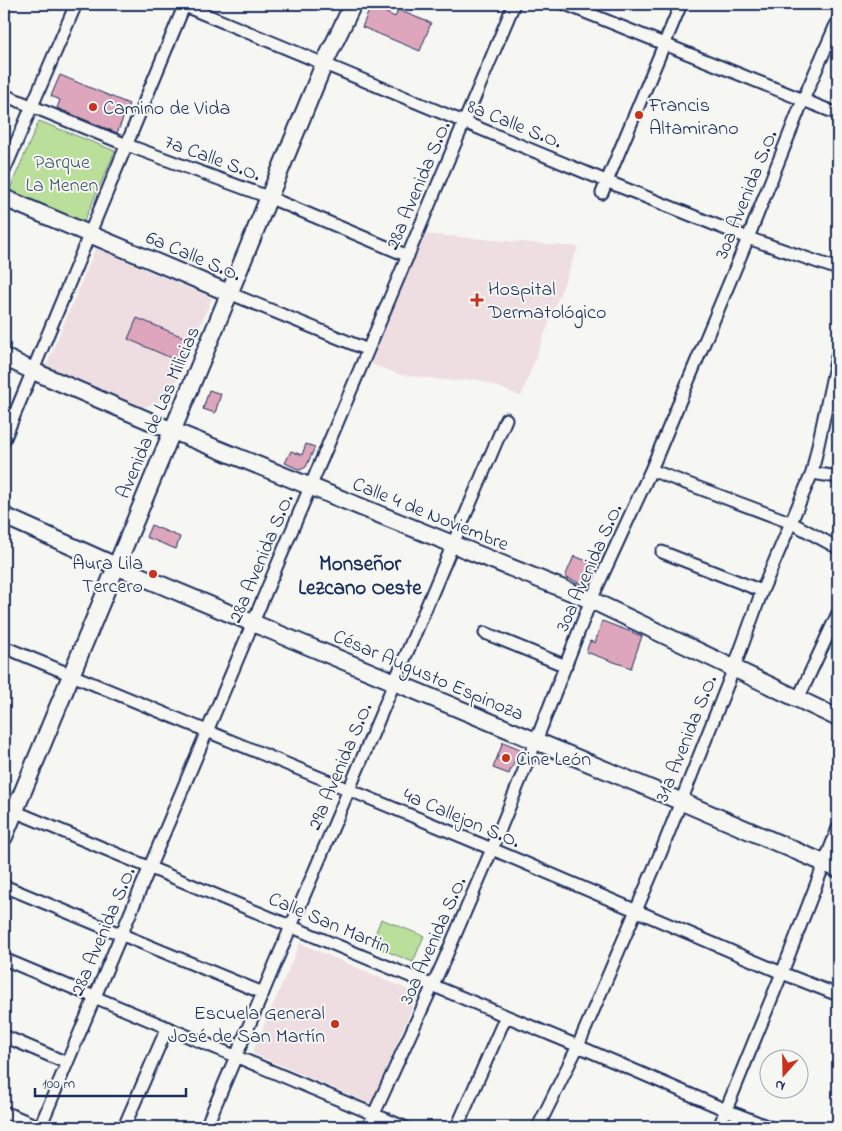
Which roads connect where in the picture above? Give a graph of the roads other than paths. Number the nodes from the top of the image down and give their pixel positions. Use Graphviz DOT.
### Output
graph roads {
  1 [pos="76,4"];
  2 [pos="183,4"];
  3 [pos="353,4"];
  4 [pos="514,4"];
  5 [pos="565,4"];
  6 [pos="681,4"];
  7 [pos="838,20"];
  8 [pos="664,44"];
  9 [pos="324,64"];
  10 [pos="4,95"];
  11 [pos="803,100"];
  12 [pos="31,106"];
  13 [pos="838,114"];
  14 [pos="464,123"];
  15 [pos="127,145"];
  16 [pos="4,170"];
  17 [pos="606,181"];
  18 [pos="602,193"];
  19 [pos="268,197"];
  20 [pos="4,198"];
  21 [pos="90,234"];
  22 [pos="748,238"];
  23 [pos="408,256"];
  24 [pos="838,269"];
  25 [pos="229,293"];
  26 [pos="368,350"];
  27 [pos="838,352"];
  28 [pos="4,357"];
  29 [pos="33,371"];
  30 [pos="506,419"];
  31 [pos="172,431"];
  32 [pos="4,440"];
  33 [pos="651,470"];
  34 [pos="812,473"];
  35 [pos="838,477"];
  36 [pos="310,487"];
  37 [pos="4,516"];
  38 [pos="792,524"];
  39 [pos="453,544"];
  40 [pos="838,548"];
  41 [pos="662,552"];
  42 [pos="116,566"];
  43 [pos="762,592"];
  44 [pos="591,600"];
  45 [pos="838,613"];
  46 [pos="253,623"];
  47 [pos="485,633"];
  48 [pos="4,647"];
  49 [pos="566,666"];
  50 [pos="734,668"];
  51 [pos="71,676"];
  52 [pos="394,682"];
  53 [pos="798,699"];
  54 [pos="838,718"];
  55 [pos="207,732"];
  56 [pos="536,741"];
  57 [pos="349,790"];
  58 [pos="680,801"];
  59 [pos="14,811"];
  60 [pos="838,828"];
  61 [pos="4,837"];
  62 [pos="492,850"];
  63 [pos="831,866"];
  64 [pos="150,868"];
  65 [pos="4,886"];
  66 [pos="635,910"];
  67 [pos="291,926"];
  68 [pos="121,934"];
  69 [pos="4,959"];
  70 [pos="782,973"];
  71 [pos="433,985"];
  72 [pos="263,993"];
  73 [pos="838,995"];
  74 [pos="95,997"];
  75 [pos="506,1016"];
  76 [pos="167,1028"];
  77 [pos="4,1036"];
  78 [pos="578,1046"];
  79 [pos="236,1056"];
  80 [pos="67,1063"];
  81 [pos="726,1110"];
  82 [pos="4,1112"];
  83 [pos="374,1115"];
  84 [pos="40,1127"];
  85 [pos="124,1127"];
  86 [pos="206,1127"];
  87 [pos="368,1127"];
  88 [pos="404,1127"];
  89 [pos="457,1127"];
  90 [pos="538,1127"];
  91 [pos="719,1127"];
  92 [pos="769,1127"];
  1 -- 12 [label="street"];
  2 -- 9 [label="street, 8a Calle S.O."];
  2 -- 15 [label="street"];
  3 -- 9 [label="street, Avenida de Las Milicias"];
  4 -- 14 [label="street, 28a Avenida S.O."];
  5 -- 8 [label="street"];
  6 -- 8 [label="street"];
  7 -- 11 [label="street, 30a Avenida S.O."];
  8 -- 11 [label="street"];
  8 -- 17 [label="street"];
  9 -- 14 [label="street, 8a Calle S.O."];
  9 -- 19 [label="street, Avenida de Las Milicias"];
  10 -- 12 [label="street, 7a Calle S.O."];
  11 -- 13 [label="street"];
  11 -- 22 [label="street, 30a Avenida S.O."];
  12 -- 15 [label="street, 7a Calle S.O."];
  12 -- 16 [label="street"];
  14 -- 17 [label="street, 8a Calle S.O."];
  14 -- 23 [label="street, 28a Avenida S.O."];
  15 -- 19 [label="street, 7a Calle S.O."];
  15 -- 21 [label="street"];
  17 -- 18 [label="street"];
  17 -- 22 [label="street, 8a Calle S.O."];
  19 -- 23 [label="street, 7a Calle S.O."];
  19 -- 25 [label="street, Avenida de Las Milicias"];
  20 -- 21 [label="street, 6a Calle S.O."];
  21 -- 25 [label="street, 6a Calle S.O."];
  21 -- 29 [label="street"];
  22 -- 24 [label="street, 8a Calle S.O."];
  22 -- 33 [label="street, 30a Avenida S.O."];
  23 -- 26 [label="street, 28a Avenida S.O."];
  25 -- 26 [label="street, 6a Calle S.O."];
  25 -- 31 [label="street, Avenida de Las Milicias"];
  26 -- 36 [label="street, 28a Avenida S.O."];
  27 -- 34 [label="street, 31a Avenida S.O."];
  28 -- 29 [label="street, Calle 4 de Noviembre"];
  29 -- 31 [label="street, Calle 4 de Noviembre"];
  29 -- 32 [label="street"];
  30 -- 39 [label="street, 29a Avenida S.O."];
  31 -- 36 [label="street, Calle 4 de Noviembre"];
  31 -- 42 [label="street, Avenida de Las Milicias"];
  33 -- 38 [label="street"];
  33 -- 44 [label="street, 30a Avenida S.O."];
  34 -- 35 [label="street"];
  34 -- 38 [label="street, 31a Avenida S.O."];
  36 -- 39 [label="street, Calle 4 de Noviembre"];
  36 -- 46 [label="street, 28a Avenida S.O."];
  37 -- 42 [label="street, César Augusto Espinoza"];
  38 -- 40 [label="street"];
  38 -- 43 [label="street, 31a Avenida S.O."];
  39 -- 44 [label="street, Calle 4 de Noviembre"];
  39 -- 52 [label="street, 29a Avenida S.O."];
  41 -- 43 [label="street"];
  42 -- 46 [label="street, César Augusto Espinoza"];
  42 -- 51 [label="street, Avenida de Las Milicias"];
  43 -- 50 [label="street, 31a Avenida S.O."];
  44 -- 49 [label="street, 30a Avenida S.O."];
  44 -- 50 [label="street, Calle 4 de Noviembre"];
  45 -- 53 [label="street"];
  46 -- 52 [label="street, César Augusto Espinoza"];
  46 -- 55 [label="street, 28a Avenida S.O."];
  47 -- 49 [label="street"];
  48 -- 51 [label="street, 4a Callejon S.O."];
  49 -- 56 [label="street, 30a Avenida S.O."];
  50 -- 53 [label="street, Calle 4 de Noviembre"];
  50 -- 58 [label="street, 31a Avenida S.O."];
  51 -- 55 [label="street, 4a Callejon S.O."];
  51 -- 59 [label="street, Avenida de Las Milicias"];
  52 -- 56 [label="street, César Augusto Espinoza"];
  52 -- 57 [label="street, 29a Avenida S.O."];
  53 -- 54 [label="street, Calle 4 de Noviembre"];
  55 -- 57 [label="street, 4a Callejon S.O."];
  55 -- 64 [label="street, 28a Avenida S.O."];
  56 -- 58 [label="street, César Augusto Espinoza"];
  56 -- 62 [label="street, 30a Avenida S.O."];
  57 -- 62 [label="street, 4a Callejon S.O."];
  57 -- 67 [label="street, 29a Avenida S.O."];
  58 -- 63 [label="street, César Augusto Espinoza"];
  58 -- 66 [label="street, 31a Avenida S.O."];
  59 -- 61 [label="street, Avenida de Las Milicias"];
  59 -- 64 [label="street, Calle San Martin"];
  60 -- 63 [label="street"];
  62 -- 66 [label="street, 4a Callejon S.O."];
  62 -- 71 [label="street, 30a Avenida S.O."];
  63 -- 70 [label="street"];
  64 -- 67 [label="street, Calle San Martin"];
  64 -- 68 [label="street, 28a Avenida S.O."];
  65 -- 68 [label="street"];
  66 -- 70 [label="street, 4a Callejon S.O."];
  66 -- 78 [label="street, 31a Avenida S.O."];
  67 -- 71 [label="street, Calle San Martin"];
  67 -- 72 [label="street, 29a Avenida S.O."];
  68 -- 72 [label="street"];
  68 -- 74 [label="street, 28a Avenida S.O."];
  69 -- 74 [label="street"];
  70 -- 73 [label="street, 4a Callejon S.O."];
  70 -- 81 [label="street"];
  71 -- 75 [label="street, Calle San Martin"];
  71 -- 83 [label="street, 30a Avenida S.O."];
  72 -- 79 [label="street, 29a Avenida S.O."];
  74 -- 76 [label="street"];
  74 -- 80 [label="street, 28a Avenida S.O."];
  75 -- 78 [label="street, Calle San Martin"];
  75 -- 89 [label="street"];
  76 -- 79 [label="street"];
  76 -- 85 [label="street"];
  77 -- 80 [label="street"];
  78 -- 81 [label="street, Calle San Martin"];
  78 -- 90 [label="street, 31a Avenida S.O."];
  79 -- 83 [label="street"];
  79 -- 86 [label="street, 29a Avenida S.O."];
  80 -- 84 [label="street, 28a Avenida S.O."];
  81 -- 91 [label="street"];
  81 -- 92 [label="street, Calle San Martin"];
  82 -- 84 [label="street"];
  83 -- 87 [label="street, 30a Avenida S.O."];
  83 -- 88 [label="street"];
}
